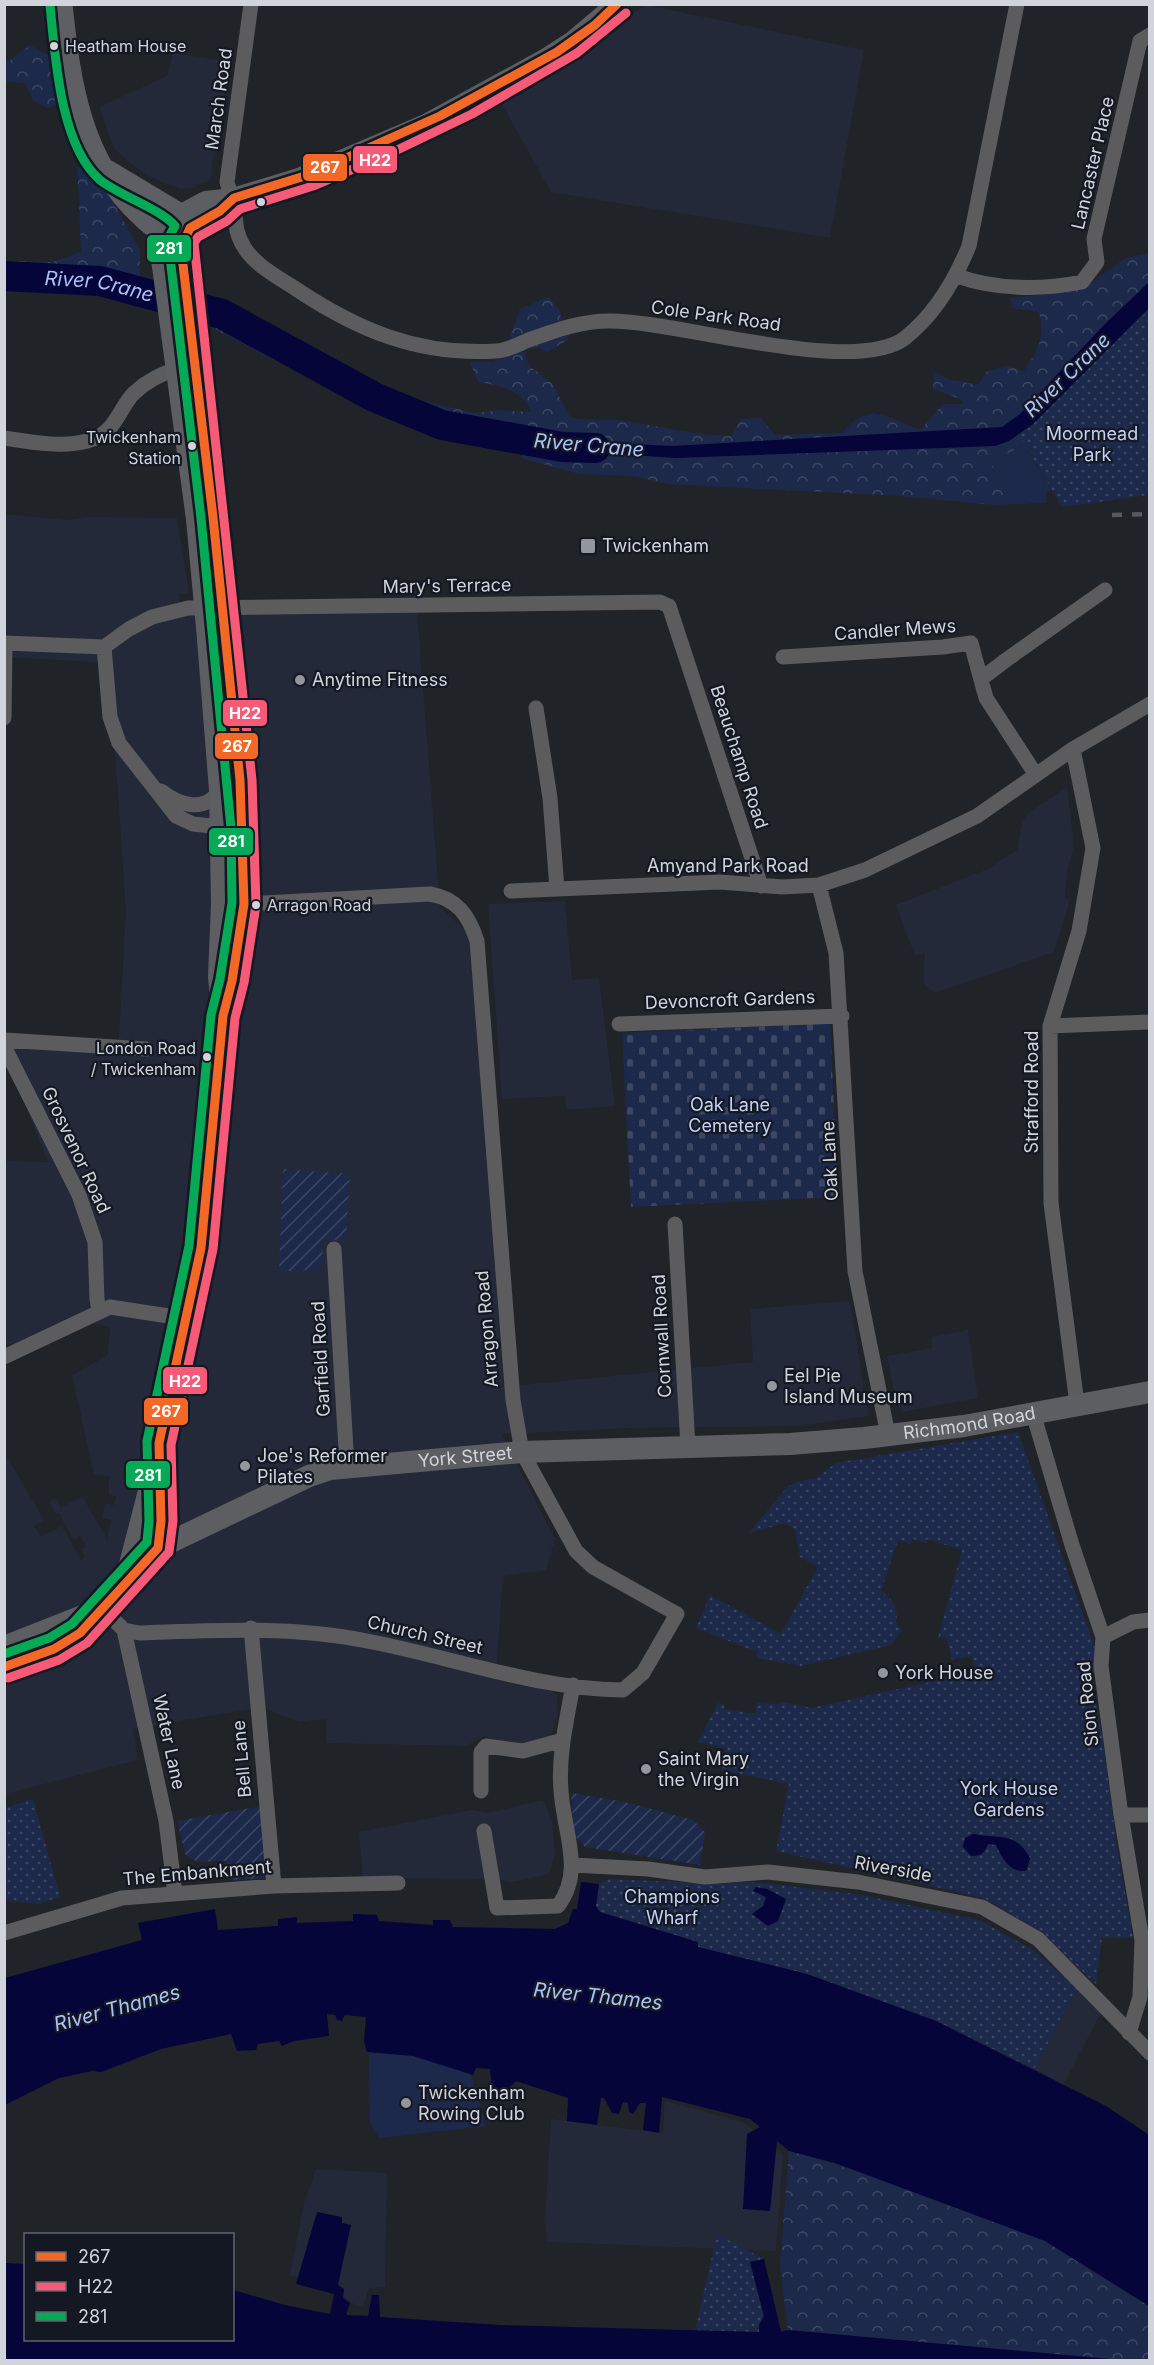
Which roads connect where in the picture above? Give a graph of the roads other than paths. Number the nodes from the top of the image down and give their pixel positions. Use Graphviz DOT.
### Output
graph roads {
  1 [pos="62,4"];
  2 [pos="251,4"];
  3 [pos="618,4"];
  4 [pos="1017,4"];
  5 [pos="1149,35"];
  6 [pos="233,199"];
  7 [pos="180,228"];
  8 [pos="957,276"];
  9 [pos="183,355"];
  10 [pos="4,438"];
  11 [pos="1105,590"];
  12 [pos="215,627"];
  13 [pos="680,640"];
  14 [pos="5,643"];
  15 [pos="104,646"];
  16 [pos="783,657"];
  17 [pos="981,680"];
  18 [pos="1149,704"];
  19 [pos="536,708"];
  20 [pos="4,718"];
  21 [pos="1073,749"];
  22 [pos="1036,775"];
  23 [pos="154,785"];
  24 [pos="220,790"];
  25 [pos="232,827"];
  26 [pos="819,885"];
  27 [pos="761,886"];
  28 [pos="557,889"];
  29 [pos="511,891"];
  30 [pos="233,904"];
  31 [pos="842,1016"];
  32 [pos="1149,1022"];
  33 [pos="619,1024"];
  34 [pos="1050,1026"];
  35 [pos="4,1040"];
  36 [pos="4,1046"];
  37 [pos="146,1048"];
  38 [pos="675,1224"];
  39 [pos="334,1249"];
  40 [pos="99,1311"];
  41 [pos="188,1319"];
  42 [pos="4,1357"];
  43 [pos="1149,1392"];
  44 [pos="1077,1404"];
  45 [pos="1033,1413"];
  46 [pos="888,1435"];
  47 [pos="790,1444"];
  48 [pos="688,1446"];
  49 [pos="522,1452"];
  50 [pos="157,1460"];
  51 [pos="347,1466"];
  52 [pos="158,1548"];
  53 [pos="126,1580"];
  54 [pos="102,1608"];
  55 [pos="677,1614"];
  56 [pos="1149,1620"];
  57 [pos="251,1628"];
  58 [pos="124,1630"];
  59 [pos="1103,1637"];
  60 [pos="4,1647"];
  61 [pos="4,1667"];
  62 [pos="573,1685"];
  63 [pos="563,1740"];
  64 [pos="481,1791"];
  65 [pos="1120,1815"];
  66 [pos="1149,1815"];
  67 [pos="484,1831"];
  68 [pos="573,1865"];
  69 [pos="398,1883"];
  70 [pos="274,1886"];
  71 [pos="175,1893"];
  72 [pos="4,1933"];
  73 [pos="1129,2033"];
  74 [pos="1149,2053"];
  1 -- 7 [label="main road"];
  2 -- 6 [label="street, March Road"];
  3 -- 6 [label="main road"];
  4 -- 8 [label="street, Cole Park Road"];
  5 -- 8 [label="street, Lancaster Place"];
  6 -- 7 [label="main road"];
  6 -- 8 [label="street, Cole Park Road"];
  7 -- 9 [label="main road"];
  9 -- 10 [label="street"];
  9 -- 12 [label="main road, bridge"];
  11 -- 17 [label="street"];
  12 -- 24 [label="main road"];
  12 -- 25 [label="main road"];
  13 -- 15 [label="street, Mary's Terrace"];
  13 -- 27 [label="street, Beauchamp Road"];
  14 -- 15 [label="street"];
  14 -- 20 [label="street"];
  15 -- 23 [label="street"];
  16 -- 17 [label="street, Candler Mews"];
  17 -- 22 [label="street, Candler Mews"];
  18 -- 21 [label="street, Amyand Park Road"];
  19 -- 28 [label="street"];
  21 -- 22 [label="street, Amyand Park Road"];
  21 -- 34 [label="street, Strafford Road"];
  22 -- 26 [label="street, Amyand Park Road"];
  23 -- 24 [label="street"];
  23 -- 25 [label="street"];
  24 -- 25 [label="main road"];
  25 -- 30 [label="main road"];
  26 -- 27 [label="street, Amyand Park Road"];
  26 -- 31 [label="street, Oak Lane"];
  27 -- 28 [label="street, Amyand Park Road"];
  28 -- 29 [label="street, Amyand Park Road"];
  30 -- 41 [label="main road"];
  30 -- 49 [label="street, Arragon Road"];
  31 -- 33 [label="street, Devoncroft Gardens"];
  31 -- 46 [label="street, Oak Lane"];
  32 -- 34 [label="street"];
  34 -- 44 [label="street, Strafford Road"];
  35 -- 37 [label="street"];
  36 -- 40 [label="street, Grosvenor Road"];
  38 -- 48 [label="street, Cornwall Road"];
  39 -- 51 [label="street, Garfield Road"];
  40 -- 41 [label="street"];
  40 -- 42 [label="street"];
  41 -- 50 [label="main road"];
  43 -- 44 [label="main road, Richmond Road"];
  44 -- 45 [label="main road, Richmond Road"];
  45 -- 46 [label="main road, Richmond Road"];
  45 -- 59 [label="street, Sion Road"];
  46 -- 47 [label="main road, Richmond Road"];
  47 -- 48 [label="main road, York Street"];
  48 -- 49 [label="main road, York Street"];
  49 -- 51 [label="main road, York Street"];
  49 -- 55 [label="street, Arragon Road"];
  50 -- 52 [label="main road"];
  50 -- 53 [label="main road"];
  51 -- 52 [label="main road, York Street"];
  52 -- 53 [label="main road, York Street"];
  53 -- 54 [label="main road, York Street"];
  54 -- 58 [label="street"];
  54 -- 60 [label="main road"];
  54 -- 61 [label="main road, York Street"];
  55 -- 62 [label="street, Church Street"];
  56 -- 59 [label="street"];
  57 -- 58 [label="street, Church Street"];
  57 -- 62 [label="street, Church Street"];
  57 -- 70 [label="street, Bell Lane"];
  58 -- 71 [label="street, Water Lane"];
  59 -- 65 [label="street, Sion Road"];
  62 -- 63 [label="street"];
  63 -- 64 [label="street"];
  63 -- 68 [label="street"];
  65 -- 66 [label="street"];
  65 -- 73 [label="street, Sion Road"];
  67 -- 68 [label="street"];
  68 -- 73 [label="street, Riverside"];
  69 -- 70 [label="street, The Embankment"];
  70 -- 71 [label="street, The Embankment"];
  71 -- 72 [label="street, The Embankment"];
  73 -- 74 [label="street, Riverside"];
}
